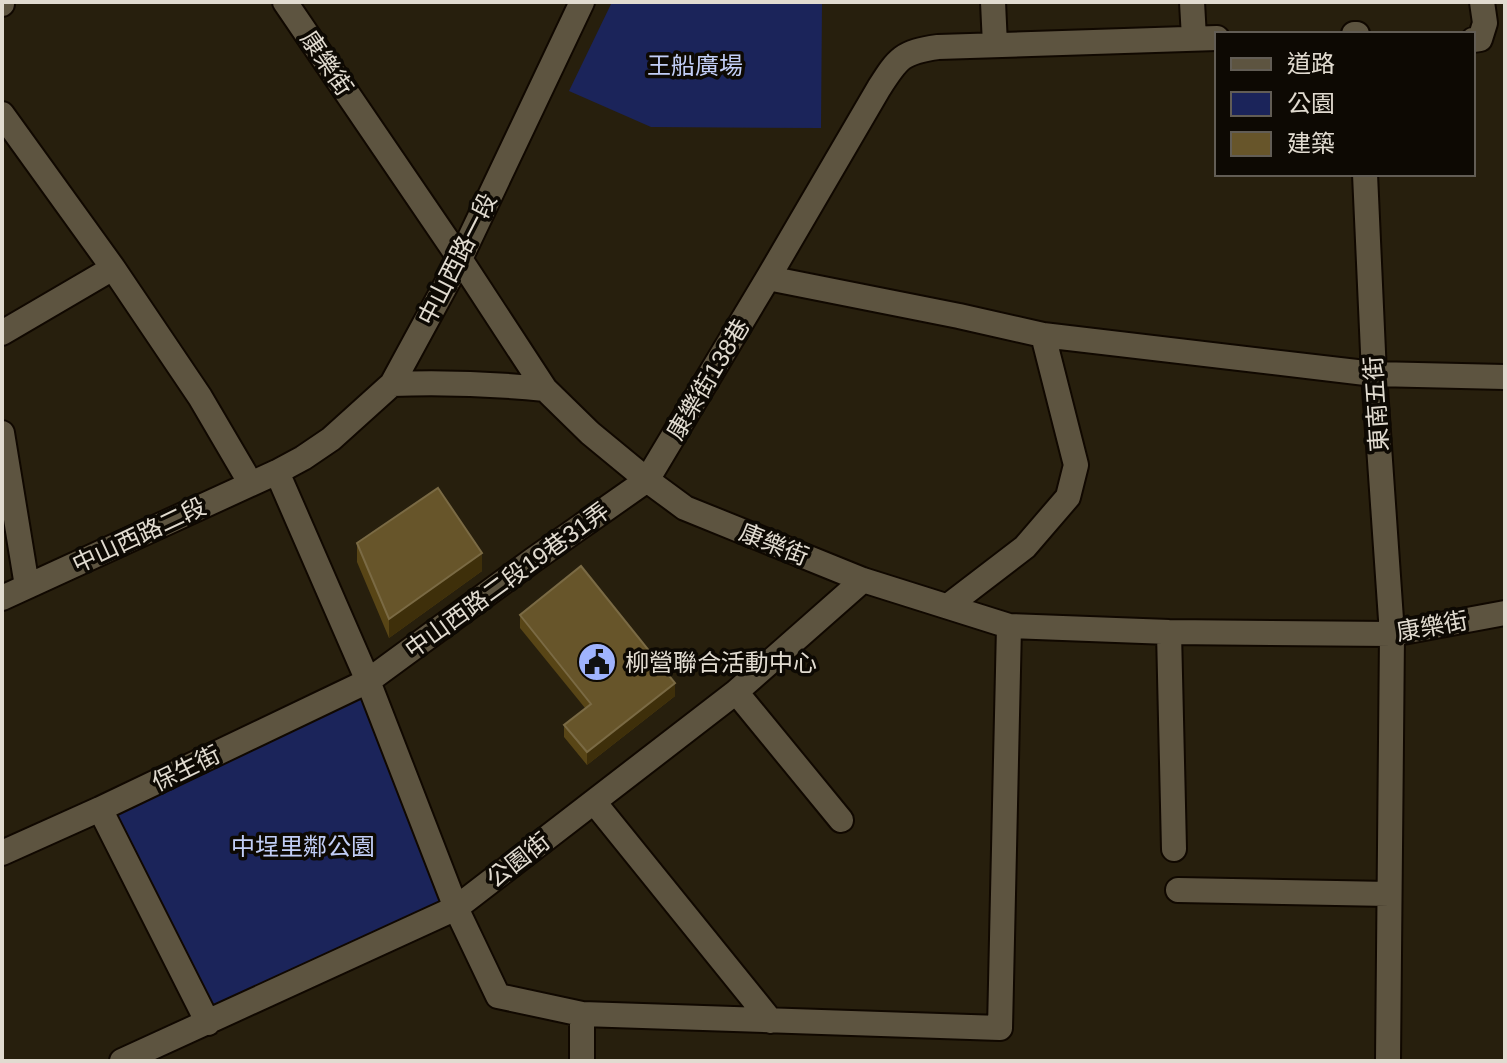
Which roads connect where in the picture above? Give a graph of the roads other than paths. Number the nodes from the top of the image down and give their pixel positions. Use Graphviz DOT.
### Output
graph roads {
  1 [pos="285,2"];
  2 [pos="582,2"];
  3 [pos="993,2"];
  4 [pos="1192,2"];
  5 [pos="1482,2"];
  6 [pos="1206,38"];
  7 [pos="1475,40"];
  8 [pos="995,45"];
  9 [pos="2,114"];
  10 [pos="1365,176"];
  11 [pos="460,259"];
  12 [pos="113,268"];
  13 [pos="768,278"];
  14 [pos="2,333"];
  15 [pos="1043,335"];
  16 [pos="1374,374"];
  17 [pos="1505,377"];
  18 [pos="392,384"];
  19 [pos="545,389"];
  20 [pos="2,433"];
  21 [pos="277,472"];
  22 [pos="647,480"];
  23 [pos="251,484"];
  24 [pos="863,580"];
  25 [pos="27,586"];
  26 [pos="2,598"];
  27 [pos="948,606"];
  28 [pos="1505,613"];
  29 [pos="1009,626"];
  30 [pos="1169,632"];
  31 [pos="1392,634"];
  32 [pos="368,681"];
  33 [pos="736,692"];
  34 [pos="594,802"];
  35 [pos="100,809"];
  36 [pos="841,820"];
  37 [pos="1174,849"];
  38 [pos="2,853"];
  39 [pos="1178,890"];
  40 [pos="1389,894"];
  41 [pos="456,908"];
  42 [pos="582,1014"];
  43 [pos="771,1021"];
  44 [pos="208,1023"];
  45 [pos="122,1061"];
  46 [pos="582,1061"];
  47 [pos="1388,1061"];
  1 -- 11 [label="street, 康樂街"];
  2 -- 11 [label="street, 中山西路一段"];
  3 -- 8 [label="street"];
  4 -- 6 [label="street"];
  5 -- 7 [label="street"];
  6 -- 8 [label="street, 康樂街138巷"];
  8 -- 13 [label="street, 康樂街138巷"];
  9 -- 12 [label="street"];
  10 -- 16 [label="street, 東南五街"];
  11 -- 18 [label="street, 中山西路一段"];
  11 -- 19 [label="street, 康樂街"];
  12 -- 14 [label="street"];
  12 -- 23 [label="street"];
  13 -- 15 [label="street"];
  13 -- 22 [label="street, 康樂街138巷"];
  15 -- 16 [label="street"];
  15 -- 27 [label="street"];
  16 -- 17 [label="street"];
  16 -- 31 [label="street, 東南五街"];
  18 -- 19 [label="street"];
  18 -- 21 [label="street, 中山西路一段"];
  19 -- 22 [label="street, 康樂街"];
  20 -- 25 [label="street"];
  21 -- 23 [label="street, 中山西路二段"];
  21 -- 32 [label="street"];
  22 -- 24 [label="street, 康樂街"];
  22 -- 32 [label="street, 中山西路二段19巷31弄"];
  23 -- 25 [label="street, 中山西路二段"];
  24 -- 27 [label="street, 康樂街"];
  24 -- 33 [label="street, 公園街"];
  25 -- 26 [label="street, 中山西路二段"];
  27 -- 29 [label="street, 康樂街"];
  28 -- 31 [label="street, 康樂街"];
  29 -- 30 [label="street, 康樂街"];
  29 -- 43 [label="street"];
  30 -- 31 [label="street, 康樂街"];
  30 -- 37 [label="street"];
  31 -- 40 [label="street, 東南五街"];
  32 -- 35 [label="street, 保生街"];
  32 -- 41 [label="street"];
  33 -- 34 [label="street, 公園街"];
  33 -- 36 [label="street"];
  34 -- 41 [label="street, 公園街"];
  34 -- 43 [label="street"];
  35 -- 38 [label="street, 保生街"];
  35 -- 44 [label="street"];
  39 -- 40 [label="street"];
  40 -- 47 [label="street, 東南五街"];
  41 -- 42 [label="street"];
  41 -- 44 [label="street, 公園街"];
  42 -- 43 [label="street"];
  42 -- 46 [label="street"];
  44 -- 45 [label="street, 公園街"];
}
